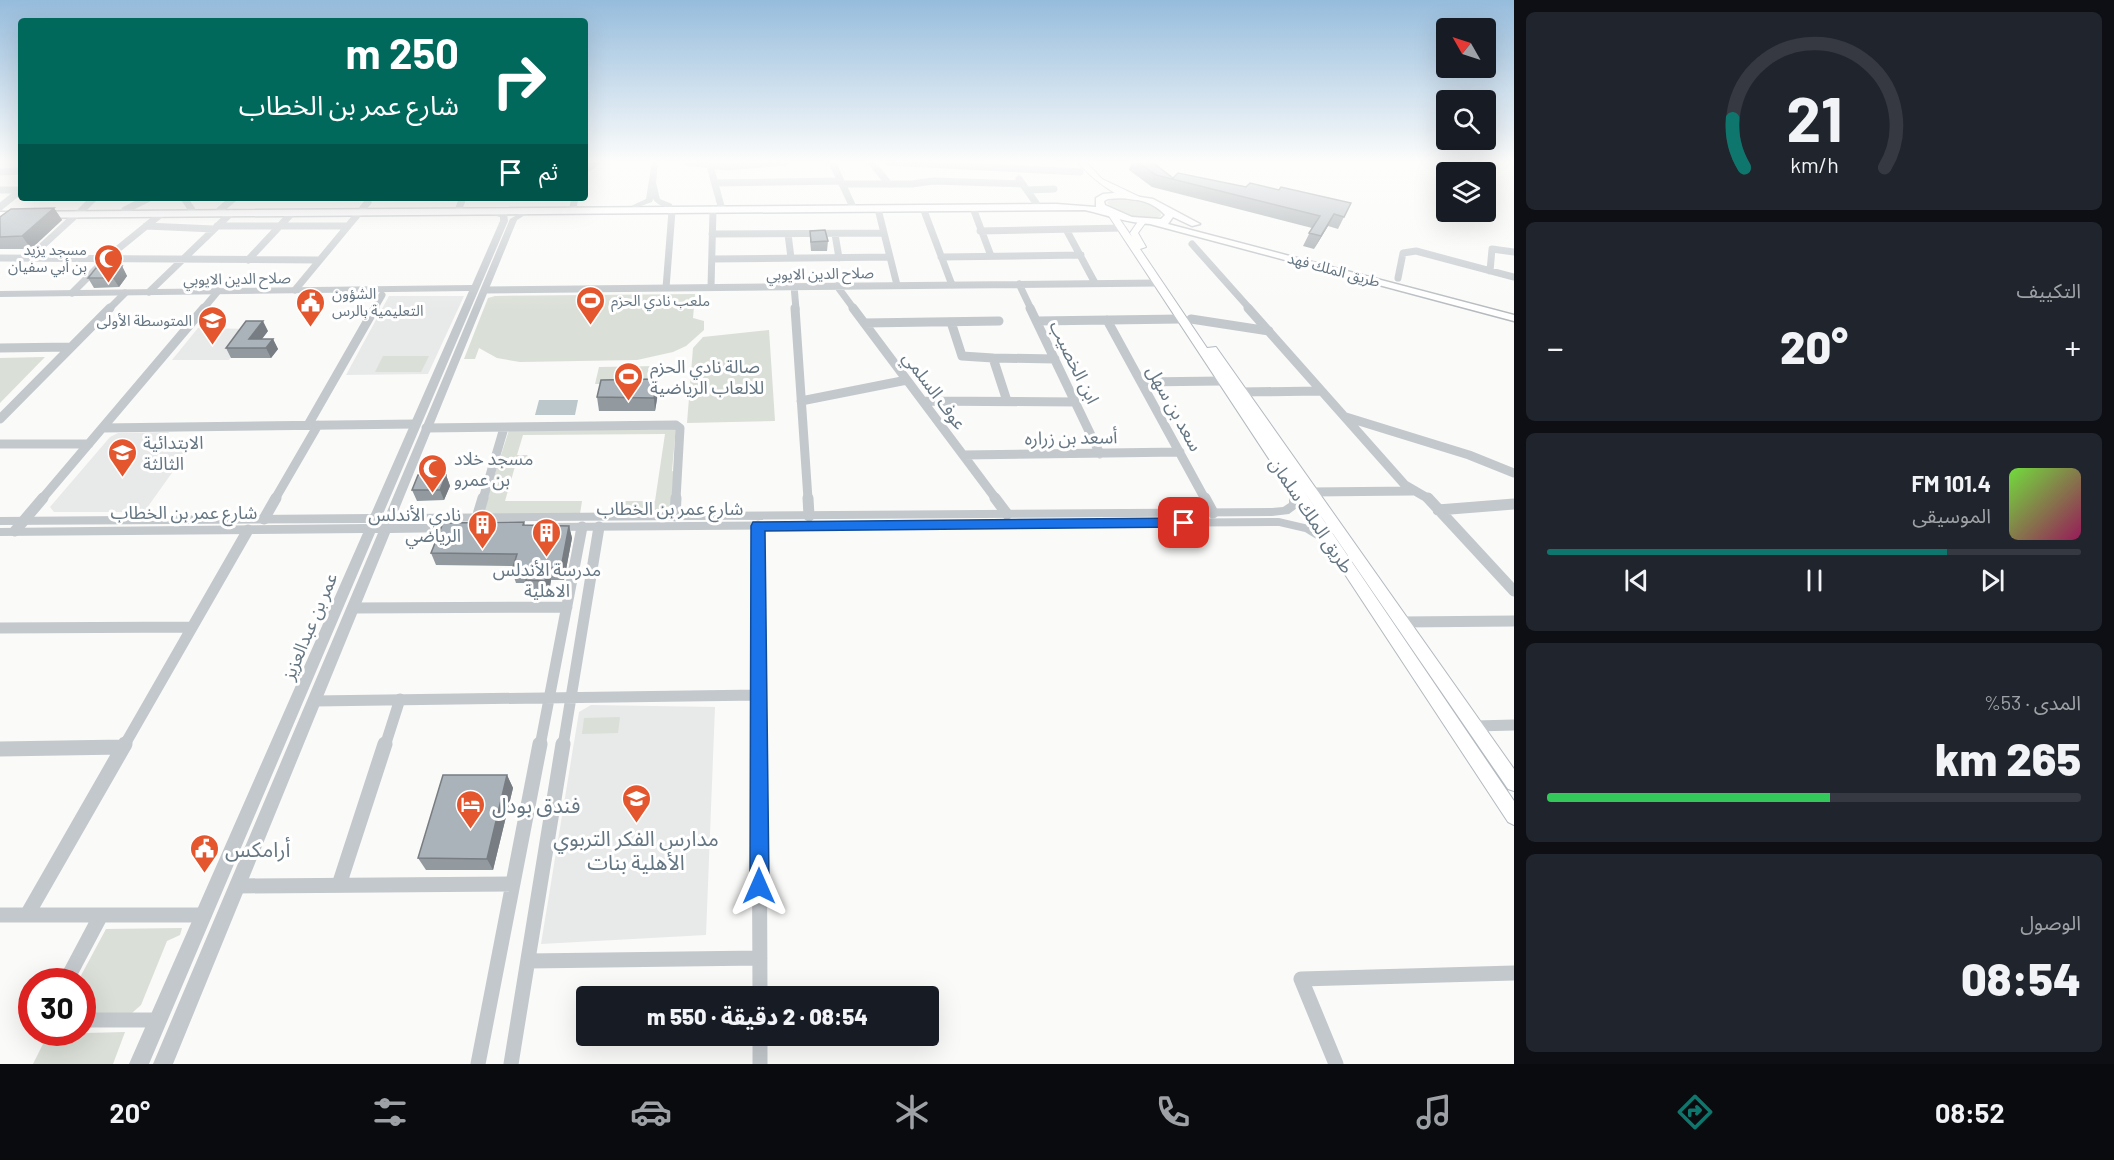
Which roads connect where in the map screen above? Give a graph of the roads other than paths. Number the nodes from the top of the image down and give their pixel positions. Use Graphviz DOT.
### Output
graph roads {
  1 [pos="3,212"];
  2 [pos="26,212"];
  3 [pos="99,212"];
  4 [pos="280,212"];
  5 [pos="292,212"];
  6 [pos="298,212"];
  7 [pos="360,212"];
  8 [pos="456,212"];
  9 [pos="526,212"];
  10 [pos="532,212"];
  11 [pos="671,212"];
  12 [pos="716,212"];
  13 [pos="879,212"];
  14 [pos="924,212"];
  15 [pos="974,212"];
  16 [pos="1104,212"];
  17 [pos="1168,212"];
  18 [pos="1170,212"];
  19 [pos="79,213"];
  20 [pos="231,213"];
  21 [pos="490,213"];
  22 [pos="1110,213"];
  23 [pos="161,214"];
  24 [pos="18,215"];
  25 [pos="9,222"];
  26 [pos="1148,222"];
  27 [pos="146,226"];
  28 [pos="279,226"];
  29 [pos="348,226"];
  30 [pos="216,228"];
  31 [pos="1122,228"];
  32 [pos="980,231"];
  33 [pos="1067,231"];
  34 [pos="884,233"];
  35 [pos="712,234"];
  36 [pos="788,234"];
  37 [pos="835,234"];
  38 [pos="1192,244"];
  39 [pos="1514,252"];
  40 [pos="1081,255"];
  41 [pos="991,256"];
  42 [pos="30,257"];
  43 [pos="108,257"];
  44 [pos="890,257"];
  45 [pos="941,257"];
  46 [pos="0,258"];
  47 [pos="790,258"];
  48 [pos="839,258"];
  49 [pos="712,259"];
  50 [pos="248,260"];
  51 [pos="319,260"];
  52 [pos="180,261"];
  53 [pos="1490,271"];
  54 [pos="1514,277"];
  55 [pos="1398,278"];
  56 [pos="1095,283"];
  57 [pos="1157,283"];
  58 [pos="1019,284"];
  59 [pos="897,285"];
  60 [pos="952,285"];
  61 [pos="794,286"];
  62 [pos="837,286"];
  63 [pos="711,287"];
  64 [pos="666,288"];
  65 [pos="295,290"];
  66 [pos="478,291"];
  67 [pos="149,292"];
  68 [pos="72,293"];
  69 [pos="0,294"];
  70 [pos="216,294"];
  71 [pos="123,295"];
  72 [pos="382,295"];
  73 [pos="0,299"];
  74 [pos="1514,309"];
  75 [pos="1514,318"];
  76 [pos="1186,319"];
  77 [pos="1107,320"];
  78 [pos="999,321"];
  79 [pos="1036,321"];
  80 [pos="951,322"];
  81 [pos="864,323"];
  82 [pos="1269,331"];
  83 [pos="71,347"];
  84 [pos="0,348"];
  85 [pos="993,358"];
  86 [pos="1055,359"];
  87 [pos="907,380"];
  88 [pos="1222,381"];
  89 [pos="1142,382"];
  90 [pos="1322,391"];
  91 [pos="1242,392"];
  92 [pos="801,401"];
  93 [pos="923,401"];
  94 [pos="1007,401"];
  95 [pos="1075,402"];
  96 [pos="1344,416"];
  97 [pos="0,419"];
  98 [pos="313,425"];
  99 [pos="420,426"];
  100 [pos="103,428"];
  101 [pos="504,428"];
  102 [pos="0,444"];
  103 [pos="89,444"];
  104 [pos="1180,452"];
  105 [pos="1100,454"];
  106 [pos="963,455"];
  107 [pos="1503,468"];
  108 [pos="1514,473"];
  109 [pos="1514,478"];
  110 [pos="1295,490"];
  111 [pos="1417,491"];
  112 [pos="1311,492"];
  113 [pos="1514,504"];
  114 [pos="1438,510"];
  115 [pos="1213,513"];
  116 [pos="1007,514"];
  117 [pos="675,516"];
  118 [pos="809,516"];
  119 [pos="477,518"];
  120 [pos="264,519"];
  121 [pos="0,521"];
  122 [pos="24,521"];
  123 [pos="373,524"];
  124 [pos="389,524"];
  125 [pos="758,526"];
  126 [pos="582,527"];
  127 [pos="599,527"];
  128 [pos="248,530"];
  129 [pos="15,531"];
  130 [pos="0,532"];
  131 [pos="1334,546"];
  132 [pos="1514,591"];
  133 [pos="567,607"];
  134 [pos="354,608"];
  135 [pos="1514,621"];
  136 [pos="1402,622"];
  137 [pos="192,627"];
  138 [pos="0,628"];
  139 [pos="759,694"];
  140 [pos="572,697"];
  141 [pos="549,698"];
  142 [pos="400,699"];
  143 [pos="315,701"];
  144 [pos="1514,725"];
  145 [pos="1474,726"];
  146 [pos="123,747"];
  147 [pos="0,748"];
  148 [pos="1514,783"];
  149 [pos="1514,816"];
  150 [pos="513,884"];
  151 [pos="339,885"];
  152 [pos="237,886"];
  153 [pos="0,915"];
  154 [pos="27,915"];
  155 [pos="101,915"];
  156 [pos="204,915"];
  157 [pos="760,958"];
  158 [pos="528,961"];
  159 [pos="73,968"];
  160 [pos="1514,974"];
  161 [pos="760,986"];
  162 [pos="96,1020"];
  163 [pos="158,1020"];
  164 [pos="760,1046"];
  165 [pos="139,1064"];
  166 [pos="163,1064"];
  167 [pos="478,1064"];
  168 [pos="511,1064"];
  169 [pos="760,1064"];
  170 [pos="1336,1064"];
  1 -- 24 [label="main road"];
  2 -- 19 [label="main road"];
  3 -- 19 [label="main road"];
  4 -- 5 [label="main road"];
  5 -- 6 [label="main road"];
  5 -- 20 [label="main road"];
  5 -- 28 [label="street"];
  7 -- 29 [label="street"];
  8 -- 21 [label="main road"];
  9 -- 10 [label="main road"];
  9 -- 21 [label="main road"];
  9 -- 66 [label="street, عمر بن عبدالعزيز"];
  11 -- 64 [label="street"];
  12 -- 35 [label="street"];
  13 -- 34 [label="street"];
  14 -- 45 [label="street"];
  15 -- 32 [label="street"];
  16 -- 22 [label="main road"];
  17 -- 26 [label="main road"];
  18 -- 55 [label="main road, طريق الملك فهد"];
  19 -- 23 [label="main road"];
  19 -- 24 [label="main road"];
  19 -- 42 [label="street"];
  20 -- 23 [label="main road"];
  20 -- 30 [label="street"];
  21 -- 66 [label="street, عمر بن عبدالعزيز"];
  22 -- 26 [label="main road, طريق الملك فهد"];
  22 -- 31 [label="main road, طريق الملك سلمان"];
  23 -- 27 [label="street"];
  24 -- 25 [label="street"];
  26 -- 75 [label="main road, طريق الملك فهد"];
  26 -- 76 [label="main road, طريق الملك سلمان"];
  27 -- 30 [label="street"];
  27 -- 43 [label="street"];
  28 -- 29 [label="street"];
  28 -- 30 [label="street"];
  28 -- 50 [label="street"];
  29 -- 51 [label="street"];
  30 -- 52 [label="street"];
  31 -- 33 [label="street"];
  31 -- 57 [label="main road, طريق الملك سلمان"];
  32 -- 33 [label="street"];
  32 -- 41 [label="street"];
  33 -- 40 [label="street"];
  34 -- 37 [label="street"];
  34 -- 44 [label="street"];
  35 -- 36 [label="street"];
  35 -- 49 [label="street"];
  36 -- 37 [label="street"];
  36 -- 47 [label="street"];
  37 -- 48 [label="street"];
  38 -- 82 [label="street"];
  39 -- 53 [label="street"];
  40 -- 41 [label="street"];
  40 -- 56 [label="street"];
  41 -- 45 [label="street"];
  42 -- 43 [label="street"];
  42 -- 46 [label="street"];
  43 -- 52 [label="street"];
  43 -- 68 [label="street"];
  44 -- 48 [label="street"];
  44 -- 59 [label="street"];
  45 -- 60 [label="street"];
  47 -- 48 [label="street"];
  47 -- 49 [label="street"];
  49 -- 63 [label="street"];
  50 -- 51 [label="street"];
  50 -- 52 [label="street"];
  51 -- 65 [label="street"];
  52 -- 67 [label="street"];
  53 -- 54 [label="street"];
  53 -- 55 [label="street"];
  55 -- 74 [label="main road, طريق الملك فهد"];
  56 -- 57 [label="street, صلاح الدين الايوبي"];
  56 -- 58 [label="street, صلاح الدين الايوبي"];
  57 -- 76 [label="main road, طريق الملك سلمان"];
  58 -- 60 [label="street, صلاح الدين الايوبي"];
  58 -- 79 [label="street, ابن الخصيب"];
  59 -- 60 [label="street, صلاح الدين الايوبي"];
  59 -- 62 [label="street, صلاح الدين الايوبي"];
  61 -- 62 [label="street, صلاح الدين الايوبي"];
  61 -- 63 [label="street, صلاح الدين الايوبي"];
  61 -- 92 [label="street"];
  62 -- 81 [label="street, عوف السلمي"];
  63 -- 64 [label="street, صلاح الدين الايوبي"];
  64 -- 66 [label="street, صلاح الدين الايوبي"];
  65 -- 66 [label="street, صلاح الدين الايوبي"];
  65 -- 70 [label="street, صلاح الدين الايوبي"];
  66 -- 72 [label="street, صلاح الدين الايوبي"];
  66 -- 99 [label="street, عمر بن عبدالعزيز"];
  67 -- 70 [label="street, صلاح الدين الايوبي"];
  67 -- 71 [label="street, صلاح الدين الايوبي"];
  68 -- 69 [label="street, صلاح الدين الايوبي"];
  68 -- 71 [label="street, صلاح الدين الايوبي"];
  70 -- 71 [label="street, صلاح الدين الايوبي"];
  70 -- 72 [label="street, صلاح الدين الايوبي"];
  70 -- 100 [label="street"];
  71 -- 73 [label="street, صلاح الدين الايوبي"];
  71 -- 83 [label="street"];
  72 -- 98 [label="street"];
  76 -- 77 [label="street"];
  76 -- 82 [label="street"];
  76 -- 88 [label="main road, طريق الملك سلمان"];
  76 -- 91 [label="main road, طريق الملك سلمان"];
  77 -- 79 [label="street"];
  77 -- 89 [label="street, سعد بن سهل"];
  78 -- 80 [label="street"];
  79 -- 86 [label="street, ابن الخصيب"];
  80 -- 81 [label="street"];
  80 -- 85 [label="street"];
  81 -- 87 [label="street, عوف السلمي"];
  82 -- 90 [label="street"];
  83 -- 84 [label="street"];
  83 -- 97 [label="street"];
  85 -- 86 [label="street"];
  85 -- 94 [label="street"];
  86 -- 95 [label="street, ابن الخصيب"];
  87 -- 92 [label="street"];
  87 -- 93 [label="street, عوف السلمي"];
  88 -- 89 [label="street"];
  88 -- 110 [label="main road, طريق الملك سلمان"];
  89 -- 104 [label="street, سعد بن سهل"];
  90 -- 91 [label="street"];
  90 -- 96 [label="street"];
  91 -- 112 [label="main road, طريق الملك سلمان"];
  92 -- 118 [label="street"];
  93 -- 94 [label="street"];
  93 -- 106 [label="street, عوف السلمي"];
  94 -- 95 [label="street"];
  95 -- 105 [label="street, ابن الخصيب"];
  96 -- 107 [label="street"];
  96 -- 111 [label="street"];
  98 -- 99 [label="street"];
  98 -- 100 [label="street"];
  98 -- 120 [label="street"];
  99 -- 101 [label="street"];
  99 -- 123 [label="street, عمر بن عبدالعزيز"];
  99 -- 124 [label="street, عمر بن عبدالعزيز"];
  100 -- 103 [label="street"];
  101 -- 117 [label="street"];
  101 -- 119 [label="street"];
  102 -- 103 [label="street"];
  103 -- 122 [label="street"];
  104 -- 105 [label="street, أسعد بن زراره"];
  104 -- 115 [label="street, سعد بن سهل"];
  105 -- 106 [label="street, أسعد بن زراره"];
  106 -- 116 [label="street, عوف السلمي"];
  107 -- 108 [label="street"];
  107 -- 109 [label="street"];
  110 -- 115 [label="street, شارع عمر بن الخطاب"];
  110 -- 131 [label="main road, طريق الملك سلمان"];
  111 -- 112 [label="street"];
  111 -- 114 [label="street"];
  112 -- 136 [label="main road, طريق الملك سلمان"];
  113 -- 114 [label="street"];
  114 -- 132 [label="street"];
  115 -- 116 [label="street, شارع عمر بن الخطاب"];
  116 -- 118 [label="street, شارع عمر بن الخطاب"];
  117 -- 118 [label="street, شارع عمر بن الخطاب"];
  117 -- 119 [label="street, شارع عمر بن الخطاب"];
  119 -- 124 [label="street, شارع عمر بن الخطاب"];
  120 -- 122 [label="street, شارع عمر بن الخطاب"];
  120 -- 123 [label="street, شارع عمر بن الخطاب"];
  121 -- 122 [label="street, شارع عمر بن الخطاب"];
  122 -- 129 [label="street"];
  123 -- 124 [label="street, شارع عمر بن الخطاب"];
  123 -- 128 [label="street, شارع عمر بن الخطاب"];
  123 -- 156 [label="street, عمر بن عبدالعزيز"];
  124 -- 126 [label="street, شارع عمر بن الخطاب"];
  124 -- 134 [label="street, عمر بن عبدالعزيز"];
  125 -- 127 [label="street, شارع عمر بن الخطاب"];
  125 -- 131 [label="street, شارع عمر بن الخطاب"];
  125 -- 139 [label="street"];
  126 -- 127 [label="street, شارع عمر بن الخطاب"];
  126 -- 133 [label="street"];
  127 -- 140 [label="street"];
  128 -- 129 [label="street, شارع عمر بن الخطاب"];
  128 -- 137 [label="street"];
  129 -- 130 [label="street, شارع عمر بن الخطاب"];
  131 -- 149 [label="main road, طريق الملك سلمان"];
  133 -- 134 [label="street"];
  133 -- 141 [label="street"];
  134 -- 143 [label="street, عمر بن عبدالعزيز"];
  135 -- 136 [label="street"];
  136 -- 145 [label="main road, طريق الملك سلمان"];
  137 -- 138 [label="street"];
  137 -- 146 [label="street"];
  139 -- 140 [label="street"];
  139 -- 157 [label="street"];
  140 -- 141 [label="street"];
  140 -- 158 [label="street"];
  141 -- 142 [label="street"];
  141 -- 150 [label="street"];
  142 -- 143 [label="street"];
  142 -- 151 [label="street"];
  143 -- 152 [label="street, عمر بن عبدالعزيز"];
  144 -- 145 [label="street"];
  145 -- 148 [label="main road, طريق الملك سلمان"];
  146 -- 147 [label="street"];
  146 -- 154 [label="street"];
  150 -- 151 [label="street"];
  150 -- 167 [label="street"];
  151 -- 152 [label="street"];
  152 -- 166 [label="street, عمر بن عبدالعزيز"];
  153 -- 154 [label="street"];
  154 -- 155 [label="street"];
  155 -- 156 [label="street"];
  155 -- 159 [label="street"];
  156 -- 163 [label="street, عمر بن عبدالعزيز"];
  157 -- 158 [label="street"];
  157 -- 161 [label="street"];
  158 -- 168 [label="street"];
  160 -- 170 [label="street"];
  162 -- 163 [label="street"];
  163 -- 165 [label="street, عمر بن عبدالعزيز"];
  164 -- 169 [label="street"];
}
